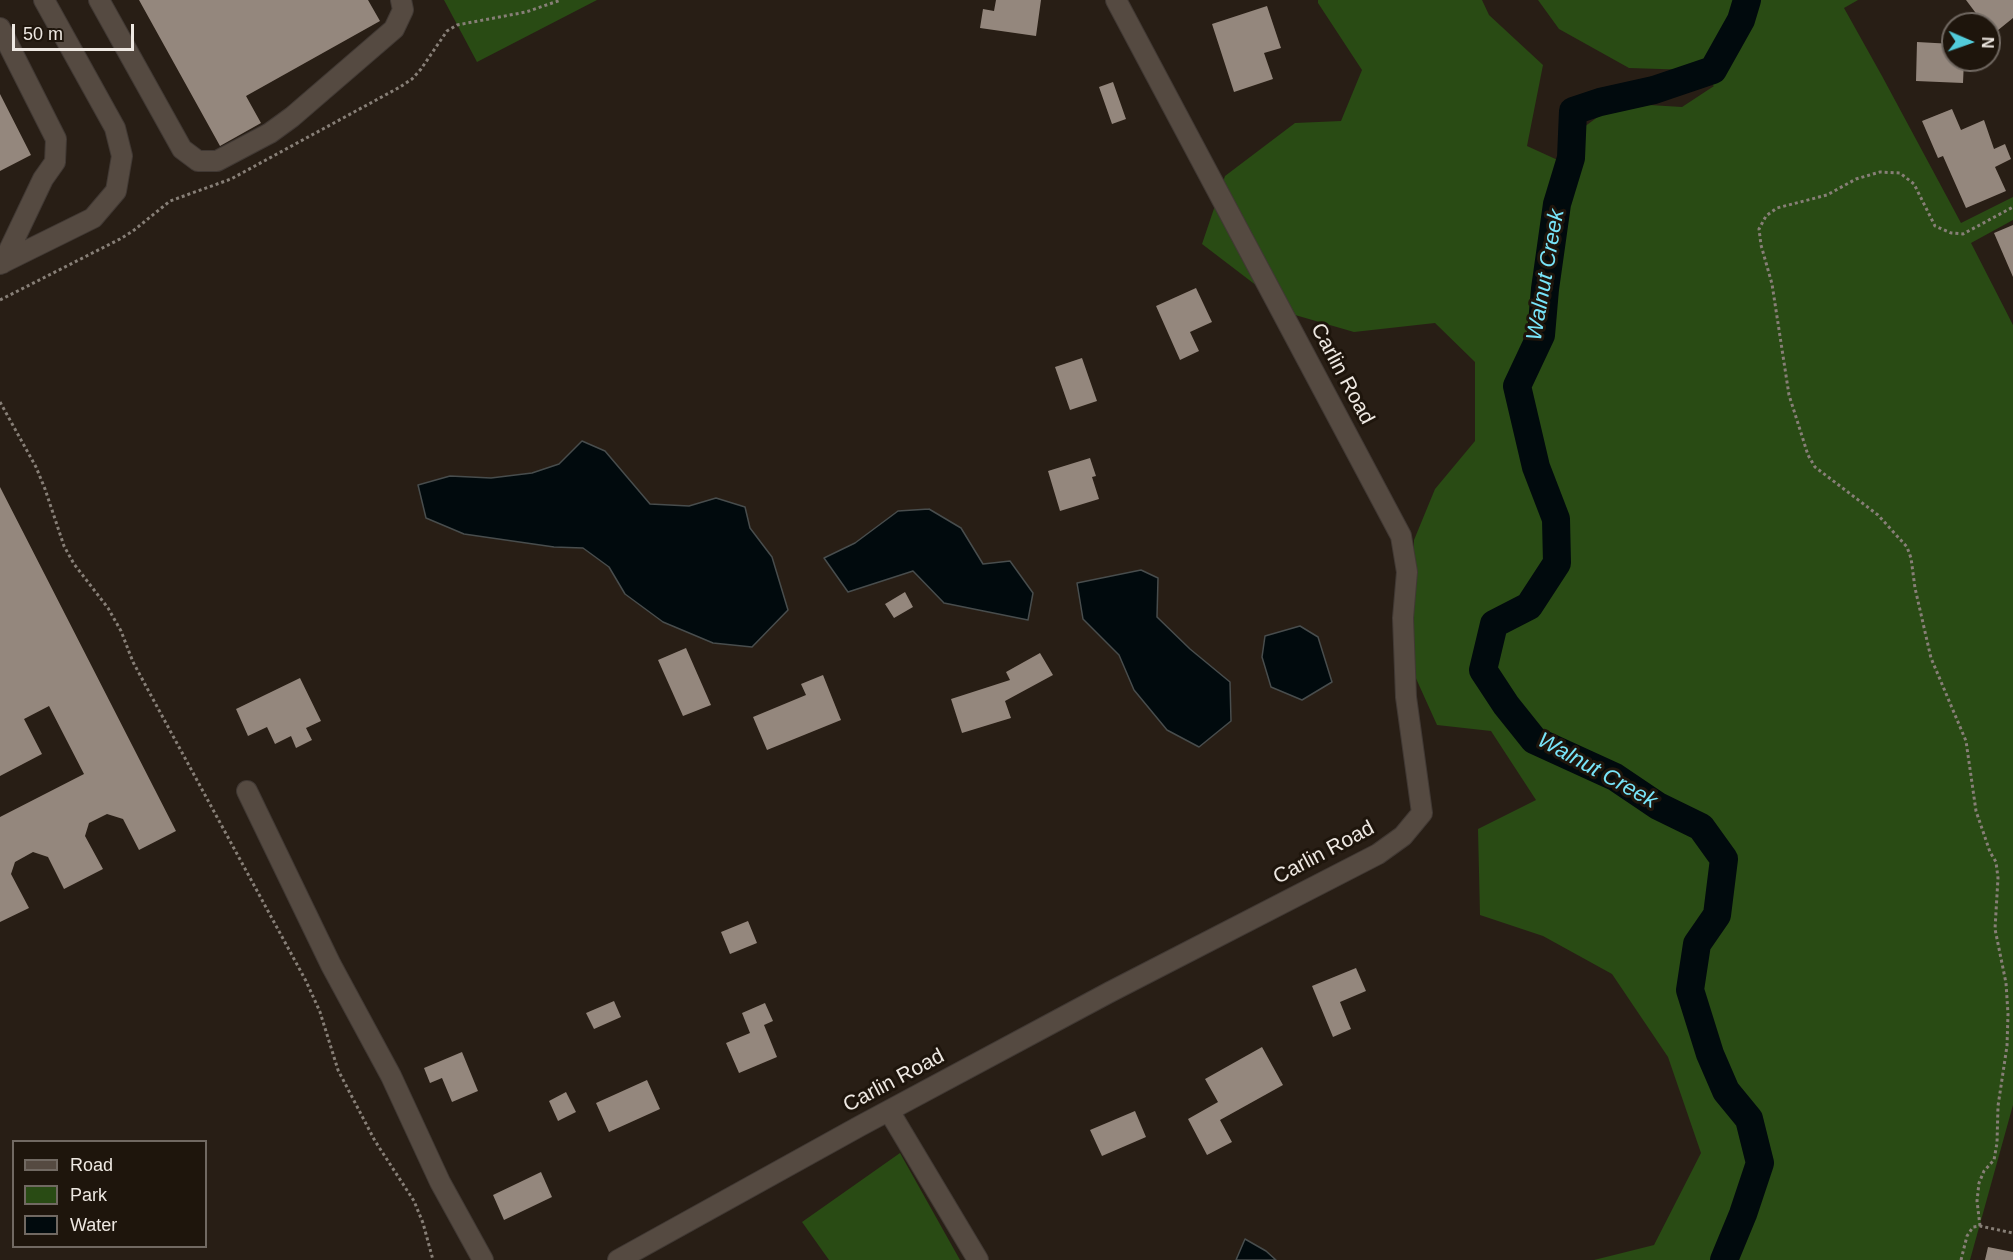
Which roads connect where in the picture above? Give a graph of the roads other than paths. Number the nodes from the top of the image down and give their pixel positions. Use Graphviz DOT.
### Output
graph roads {
  1 [pos="44,0"];
  2 [pos="99,0"];
  3 [pos="400,0"];
  4 [pos="1116,0"];
  5 [pos="0,28"];
  6 [pos="2,263"];
  7 [pos="247,791"];
  8 [pos="889,1111"];
  9 [pos="483,1260"];
  10 [pos="618,1260"];
  11 [pos="978,1260"];
  1 -- 6 [label="street"];
  2 -- 3 [label="street"];
  4 -- 8 [label="street, Carlin Road"];
  5 -- 6 [label="street"];
  7 -- 9 [label="street"];
  8 -- 10 [label="street, Carlin Road"];
  8 -- 11 [label="street"];
}
